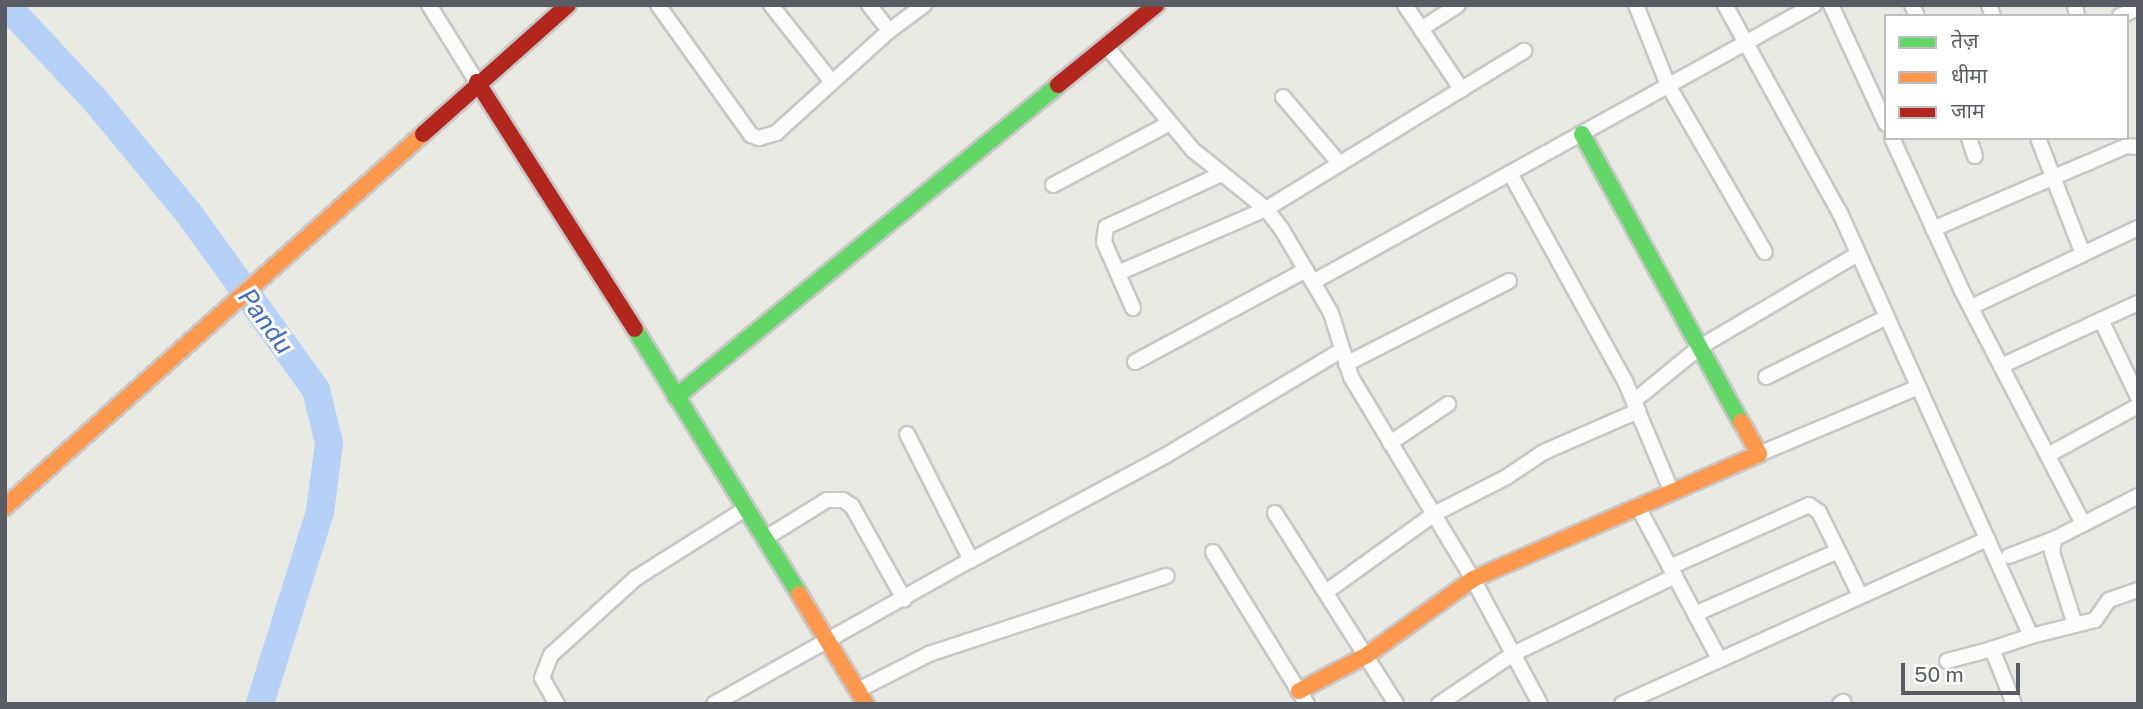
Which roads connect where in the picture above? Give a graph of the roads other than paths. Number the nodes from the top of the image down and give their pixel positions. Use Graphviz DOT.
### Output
graph roads {
  1 [pos="429,5"];
  2 [pos="568,5"];
  3 [pos="658,5"];
  4 [pos="771,5"];
  5 [pos="869,5"];
  6 [pos="924,5"];
  7 [pos="1156,5"];
  8 [pos="1405,5"];
  9 [pos="1458,5"];
  10 [pos="1636,5"];
  11 [pos="1725,5"];
  12 [pos="1814,5"];
  13 [pos="1831,5"];
  14 [pos="1421,29"];
  15 [pos="889,31"];
  16 [pos="1746,41"];
  17 [pos="1106,46"];
  18 [pos="1524,51"];
  19 [pos="477,82"];
  20 [pos="832,82"];
  21 [pos="1668,85"];
  22 [pos="1462,90"];
  23 [pos="1283,97"];
  24 [pos="1884,120"];
  25 [pos="1170,123"];
  26 [pos="1582,134"];
  27 [pos="1893,140"];
  28 [pos="1970,140"];
  29 [pos="2039,140"];
  30 [pos="2138,147"];
  31 [pos="1975,156"];
  32 [pos="1340,164"];
  33 [pos="1510,173"];
  34 [pos="1222,174"];
  35 [pos="2053,178"];
  36 [pos="1053,185"];
  37 [pos="1266,209"];
  38 [pos="2138,228"];
  39 [pos="1934,229"];
  40 [pos="1765,252"];
  41 [pos="1858,254"];
  42 [pos="2083,254"];
  43 [pos="1118,273"];
  44 [pos="1310,276"];
  45 [pos="1509,281"];
  46 [pos="2138,303"];
  47 [pos="1970,307"];
  48 [pos="1133,308"];
  49 [pos="1887,317"];
  50 [pos="2101,320"];
  51 [pos="1700,347"];
  52 [pos="1344,357"];
  53 [pos="1135,362"];
  54 [pos="2001,366"];
  55 [pos="1766,377"];
  56 [pos="1918,387"];
  57 [pos="676,397"];
  58 [pos="2138,397"];
  59 [pos="1448,404"];
  60 [pos="2138,406"];
  61 [pos="1638,411"];
  62 [pos="907,434"];
  63 [pos="1390,443"];
  64 [pos="1759,454"];
  65 [pos="2048,455"];
  66 [pos="1672,492"];
  67 [pos="2138,496"];
  68 [pos="5,507"];
  69 [pos="1638,507"];
  70 [pos="745,509"];
  71 [pos="1275,513"];
  72 [pos="1434,514"];
  73 [pos="2083,523"];
  74 [pos="764,539"];
  75 [pos="1986,539"];
  76 [pos="2054,539"];
  77 [pos="1838,551"];
  78 [pos="1213,552"];
  79 [pos="2009,556"];
  80 [pos="971,561"];
  81 [pos="1672,572"];
  82 [pos="1166,576"];
  83 [pos="1473,579"];
  84 [pos="2138,590"];
  85 [pos="1326,592"];
  86 [pos="1860,596"];
  87 [pos="904,599"];
  88 [pos="1695,614"];
  89 [pos="2075,625"];
  90 [pos="2031,636"];
  91 [pos="828,642"];
  92 [pos="1992,649"];
  93 [pos="1367,654"];
  94 [pos="1513,654"];
  95 [pos="1718,659"];
  96 [pos="1947,661"];
  97 [pos="862,697"];
  98 [pos="1303,697"];
  99 [pos="717,703"];
  100 [pos="557,704"];
  101 [pos="1396,704"];
  102 [pos="1438,704"];
  103 [pos="1540,704"];
  104 [pos="1622,704"];
  105 [pos="2014,704"];
  1 -- 19 [label="street"];
  2 -- 19 [label="street"];
  3 -- 20 [label="street"];
  4 -- 20 [label="street"];
  5 -- 15 [label="street"];
  6 -- 15 [label="street"];
  7 -- 17 [label="street"];
  8 -- 14 [label="street"];
  9 -- 14 [label="street"];
  10 -- 21 [label="street"];
  11 -- 16 [label="street"];
  12 -- 16 [label="street"];
  13 -- 24 [label="street"];
  14 -- 22 [label="street"];
  15 -- 20 [label="street"];
  16 -- 21 [label="street"];
  16 -- 41 [label="street"];
  17 -- 25 [label="street"];
  17 -- 57 [label="street"];
  18 -- 22 [label="street"];
  19 -- 57 [label="street"];
  19 -- 68 [label="street"];
  21 -- 26 [label="street"];
  21 -- 40 [label="street"];
  22 -- 32 [label="street"];
  23 -- 32 [label="street"];
  25 -- 34 [label="street"];
  25 -- 36 [label="street"];
  26 -- 33 [label="street"];
  26 -- 51 [label="street"];
  27 -- 39 [label="street"];
  28 -- 31 [label="street"];
  29 -- 35 [label="street"];
  30 -- 35 [label="street"];
  32 -- 37 [label="street"];
  33 -- 44 [label="street"];
  33 -- 61 [label="street"];
  34 -- 37 [label="street"];
  34 -- 43 [label="street"];
  35 -- 39 [label="street"];
  35 -- 42 [label="street"];
  37 -- 43 [label="street"];
  37 -- 44 [label="street"];
  38 -- 42 [label="street"];
  39 -- 47 [label="street"];
  41 -- 49 [label="street"];
  41 -- 51 [label="street"];
  42 -- 47 [label="street"];
  43 -- 48 [label="street"];
  44 -- 52 [label="street"];
  44 -- 53 [label="street"];
  45 -- 52 [label="street"];
  46 -- 50 [label="street"];
  47 -- 54 [label="street"];
  49 -- 55 [label="street"];
  49 -- 56 [label="street"];
  50 -- 54 [label="street"];
  50 -- 58 [label="street"];
  51 -- 61 [label="street"];
  51 -- 64 [label="street"];
  52 -- 63 [label="street"];
  52 -- 80 [label="street"];
  54 -- 65 [label="street"];
  56 -- 64 [label="street"];
  56 -- 75 [label="street"];
  57 -- 70 [label="street"];
  59 -- 63 [label="street"];
  60 -- 65 [label="street"];
  61 -- 66 [label="street"];
  61 -- 72 [label="street"];
  62 -- 80 [label="street"];
  63 -- 72 [label="street"];
  64 -- 66 [label="street"];
  65 -- 73 [label="street"];
  66 -- 69 [label="street"];
  67 -- 73 [label="street"];
  69 -- 81 [label="street"];
  69 -- 83 [label="street"];
  70 -- 74 [label="street"];
  70 -- 100 [label="street"];
  71 -- 85 [label="street"];
  72 -- 83 [label="street"];
  72 -- 85 [label="street"];
  73 -- 76 [label="street"];
  74 -- 87 [label="street"];
  74 -- 91 [label="street"];
  75 -- 86 [label="street"];
  75 -- 90 [label="street"];
  76 -- 79 [label="street"];
  76 -- 89 [label="street"];
  77 -- 81 [label="street"];
  77 -- 86 [label="street"];
  77 -- 88 [label="street"];
  78 -- 98 [label="street"];
  80 -- 87 [label="street"];
  81 -- 88 [label="street"];
  81 -- 94 [label="street"];
  82 -- 97 [label="street"];
  83 -- 93 [label="street"];
  83 -- 94 [label="street"];
  84 -- 89 [label="street"];
  85 -- 93 [label="street"];
  86 -- 95 [label="street"];
  87 -- 91 [label="street"];
  88 -- 95 [label="street"];
  89 -- 90 [label="street"];
  90 -- 92 [label="street"];
  91 -- 97 [label="street"];
  91 -- 99 [label="street"];
  92 -- 96 [label="street"];
  92 -- 105 [label="street"];
  93 -- 98 [label="street"];
  93 -- 101 [label="street"];
  94 -- 102 [label="street"];
  94 -- 103 [label="street"];
  95 -- 104 [label="street"];
}
